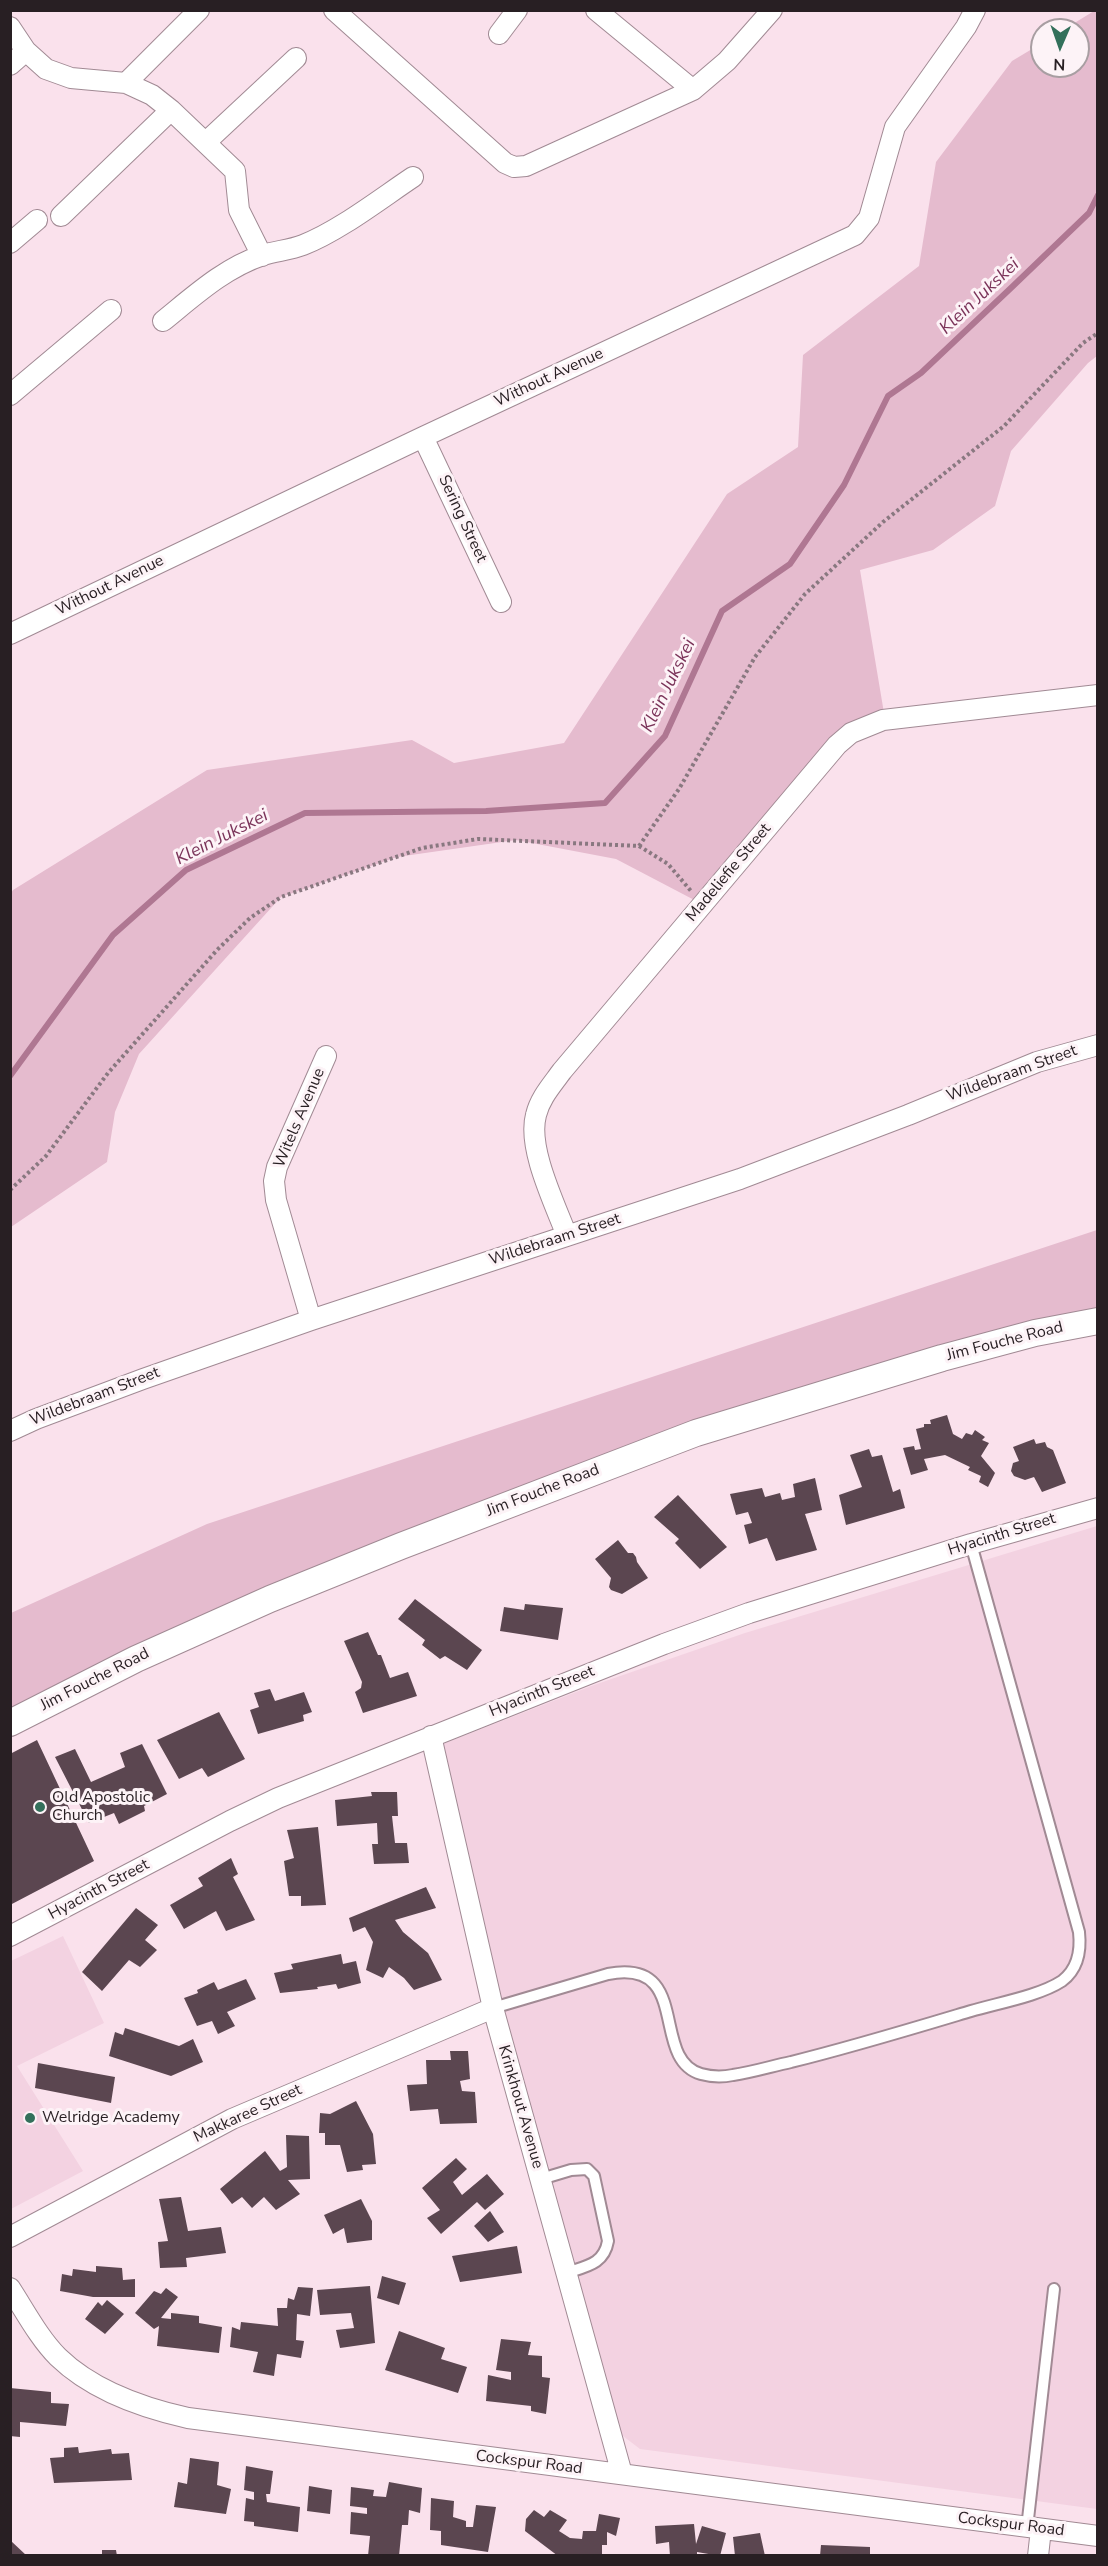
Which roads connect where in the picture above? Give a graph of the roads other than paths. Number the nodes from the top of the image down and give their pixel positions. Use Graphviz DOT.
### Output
graph roads {
  1 [pos="199,10"];
  2 [pos="334,10"];
  3 [pos="517,10"];
  4 [pos="596,10"];
  5 [pos="772,10"];
  6 [pos="975,10"];
  7 [pos="10,27"];
  8 [pos="499,34"];
  9 [pos="26,51"];
  10 [pos="296,58"];
  11 [pos="10,65"];
  12 [pos="126,83"];
  13 [pos="693,90"];
  14 [pos="171,110"];
  15 [pos="206,142"];
  16 [pos="413,177"];
  17 [pos="61,216"];
  18 [pos="36,220"];
  19 [pos="10,243"];
  20 [pos="262,256"];
  21 [pos="111,310"];
  22 [pos="163,321"];
  23 [pos="10,394"];
  24 [pos="423,437"];
  25 [pos="501,602"];
  26 [pos="10,634"];
  27 [pos="1098,695"];
  28 [pos="1098,1045"];
  29 [pos="326,1056"];
  30 [pos="567,1236"];
  31 [pos="311,1320"];
  32 [pos="1098,1321"];
  33 [pos="10,1431"];
  34 [pos="1098,1508"];
  35 [pos="971,1544"];
  36 [pos="10,1723"];
  37 [pos="431,1736"];
  38 [pos="10,1936"];
  39 [pos="493,2008"];
  40 [pos="541,2180"];
  41 [pos="10,2236"];
  42 [pos="566,2273"];
  43 [pos="10,2288"];
  44 [pos="1054,2289"];
  45 [pos="622,2474"];
  46 [pos="1034,2528"];
  47 [pos="1098,2536"];
  48 [pos="1038,2556"];
  1 -- 12 [label="street"];
  2 -- 13 [label="street"];
  3 -- 8 [label="street"];
  4 -- 13 [label="street"];
  5 -- 13 [label="street"];
  6 -- 24 [label="street, Without Avenue"];
  7 -- 9 [label="street"];
  9 -- 11 [label="street"];
  9 -- 12 [label="street"];
  10 -- 15 [label="street"];
  12 -- 14 [label="street"];
  14 -- 15 [label="street"];
  14 -- 17 [label="street"];
  15 -- 20 [label="street"];
  16 -- 20 [label="street"];
  18 -- 19 [label="street"];
  20 -- 22 [label="street"];
  21 -- 23 [label="street"];
  24 -- 25 [label="street, Sering Street"];
  24 -- 26 [label="street, Without Avenue"];
  27 -- 30 [label="street, Madeliefie Street"];
  28 -- 30 [label="street, Wildebraam Street"];
  29 -- 31 [label="street, Witels Avenue"];
  30 -- 31 [label="street, Wildebraam Street"];
  31 -- 33 [label="street, Wildebraam Street"];
  32 -- 36 [label="street, Jim Fouche Road"];
  34 -- 35 [label="street, Hyacinth Street"];
  35 -- 37 [label="street, Hyacinth Street"];
  35 -- 39 [label="lane"];
  37 -- 38 [label="street, Hyacinth Street"];
  37 -- 39 [label="street, Krinkhout Avenue"];
  39 -- 40 [label="street, Krinkhout Avenue"];
  39 -- 41 [label="street, Makkaree Street"];
  40 -- 42 [label="street, Krinkhout Avenue"];
  40 -- 42 [label="lane"];
  42 -- 45 [label="street, Krinkhout Avenue"];
  43 -- 45 [label="street, Cockspur Road"];
  44 -- 46 [label="lane"];
  45 -- 46 [label="street, Cockspur Road"];
  46 -- 47 [label="street, Cockspur Road"];
  46 -- 48 [label="street"];
}
